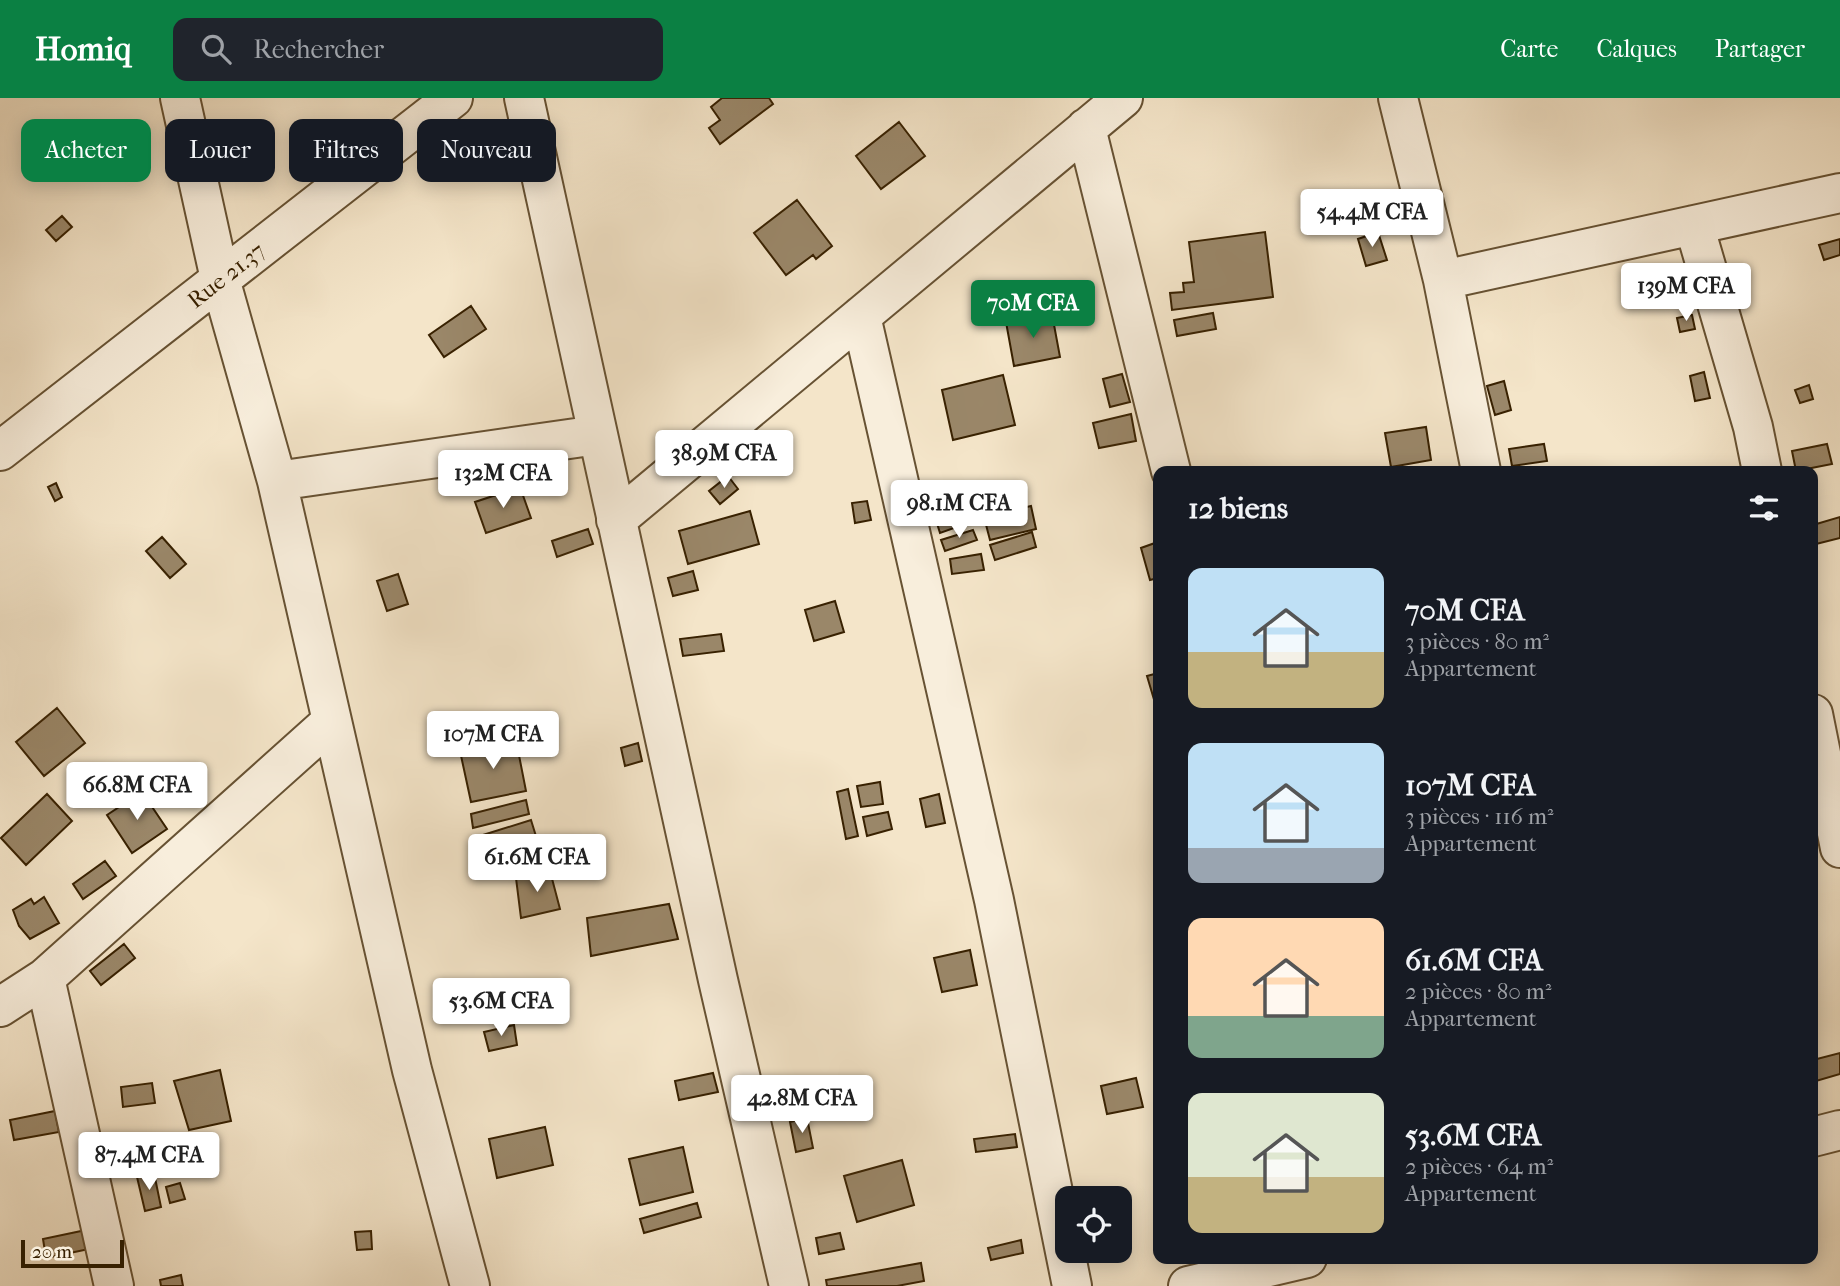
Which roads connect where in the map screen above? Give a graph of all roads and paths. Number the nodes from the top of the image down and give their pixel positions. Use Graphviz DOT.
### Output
graph roads {
  1 [pos="180,98"];
  2 [pos="453,98"];
  3 [pos="524,98"];
  4 [pos="1123,98"];
  5 [pos="1398,98"];
  6 [pos="1086,128"];
  7 [pos="1840,193"];
  8 [pos="1694,225"];
  9 [pos="220,279"];
  10 [pos="1443,280"];
  11 [pos="860,316"];
  12 [pos="597,435"];
  13 [pos="0,451"];
  14 [pos="1170,466"];
  15 [pos="1481,466"];
  16 [pos="1761,466"];
  17 [pos="276,481"];
  18 [pos="617,520"];
  19 [pos="331,722"];
  20 [pos="1818,744"];
  21 [pos="1828,803"];
  22 [pos="1840,848"];
  23 [pos="45,978"];
  24 [pos="0,1007"];
  25 [pos="1840,1130"];
  26 [pos="1818,1136"];
  27 [pos="1282,1264"];
  28 [pos="114,1286"];
  29 [pos="470,1286"];
  30 [pos="789,1286"];
  31 [pos="1072,1286"];
  32 [pos="1188,1286"];
  1 -- 9 [label="street"];
  2 -- 9 [label="street, Rue 21.37"];
  3 -- 12 [label="street"];
  4 -- 6 [label="street"];
  5 -- 10 [label="street"];
  6 -- 11 [label="street"];
  6 -- 14 [label="street"];
  7 -- 8 [label="street"];
  8 -- 10 [label="street"];
  8 -- 16 [label="street"];
  9 -- 13 [label="street, Rue 21.37"];
  9 -- 17 [label="street"];
  10 -- 15 [label="street"];
  11 -- 18 [label="street"];
  11 -- 31 [label="street"];
  12 -- 17 [label="street"];
  12 -- 18 [label="street"];
  17 -- 19 [label="street"];
  18 -- 30 [label="street"];
  19 -- 23 [label="street"];
  19 -- 29 [label="street"];
  20 -- 21 [label="street"];
  21 -- 22 [label="street"];
  23 -- 24 [label="street"];
  23 -- 28 [label="street"];
  25 -- 26 [label="street"];
  27 -- 32 [label="street"];
}
